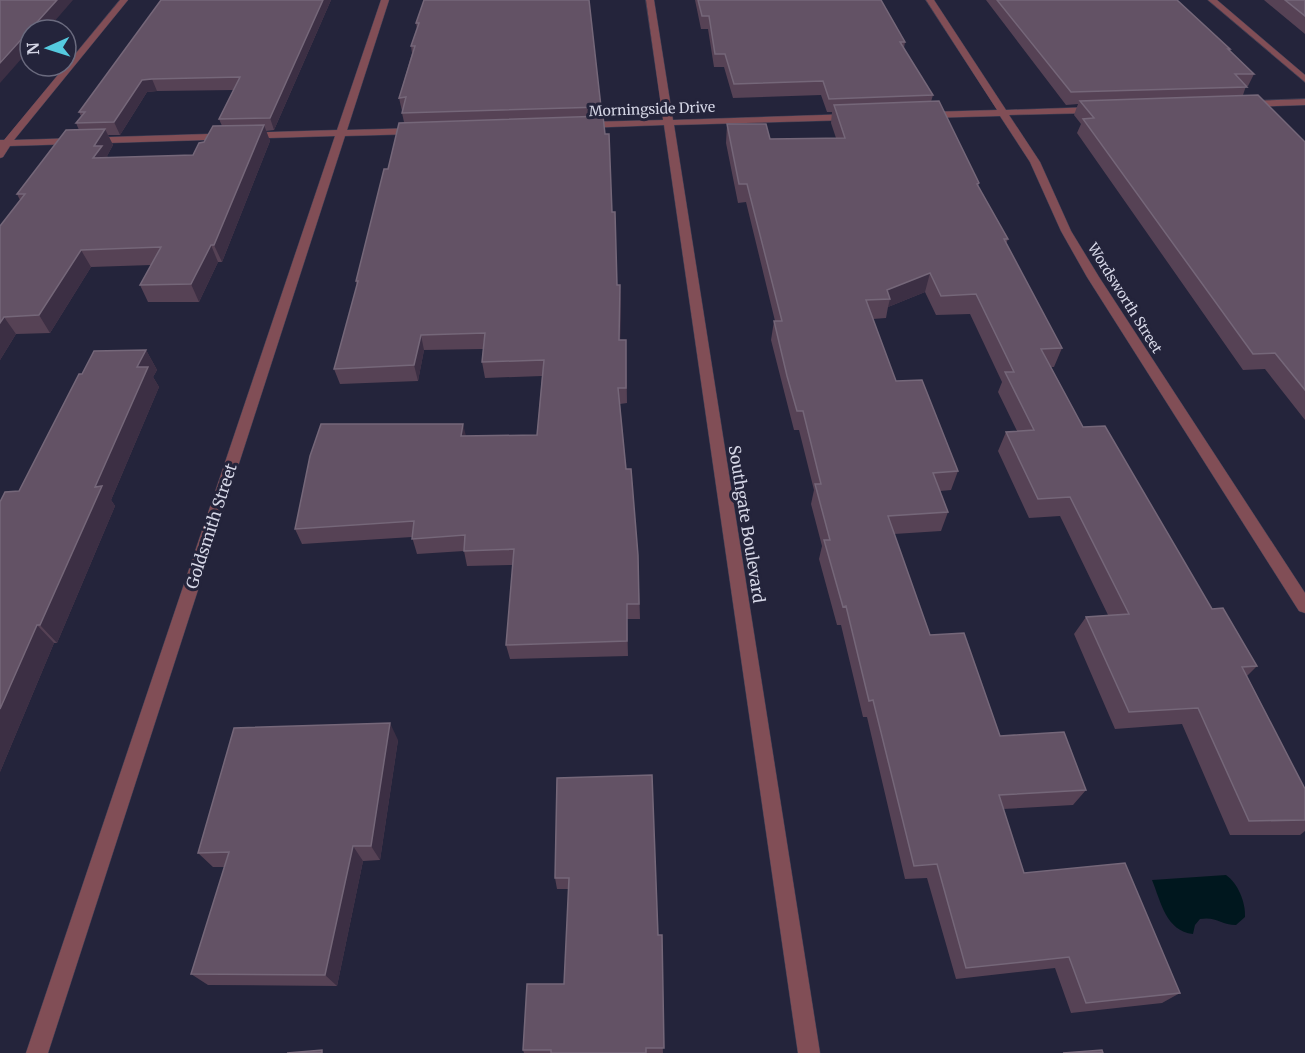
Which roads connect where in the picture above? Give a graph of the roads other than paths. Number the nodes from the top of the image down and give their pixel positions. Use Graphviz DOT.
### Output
graph roads {
  1 [pos="124,0"];
  2 [pos="385,0"];
  3 [pos="650,0"];
  4 [pos="930,0"];
  5 [pos="1212,0"];
  6 [pos="1305,79"];
  7 [pos="1305,102"];
  8 [pos="1236,105"];
  9 [pos="1109,109"];
  10 [pos="1005,113"];
  11 [pos="912,115"];
  12 [pos="866,117"];
  13 [pos="668,122"];
  14 [pos="574,125"];
  15 [pos="422,131"];
  16 [pos="340,134"];
  17 [pos="3,142"];
  18 [pos="0,155"];
  19 [pos="1305,606"];
  20 [pos="37,1053"];
  21 [pos="809,1053"];
  1 -- 17 [label="street"];
  2 -- 16 [label="street, Goldsmith Street"];
  3 -- 13 [label="street, Southgate Boulevard"];
  4 -- 10 [label="street, Wordsworth Street"];
  5 -- 6 [label="street"];
  7 -- 8 [label="street"];
  9 -- 10 [label="street"];
  10 -- 11 [label="street"];
  10 -- 19 [label="street, Wordsworth Street"];
  12 -- 13 [label="street, Morningside Drive"];
  13 -- 14 [label="street, Morningside Drive"];
  13 -- 21 [label="street, Southgate Boulevard"];
  15 -- 16 [label="street"];
  16 -- 17 [label="street"];
  16 -- 20 [label="street, Goldsmith Street"];
  17 -- 18 [label="street"];
}
